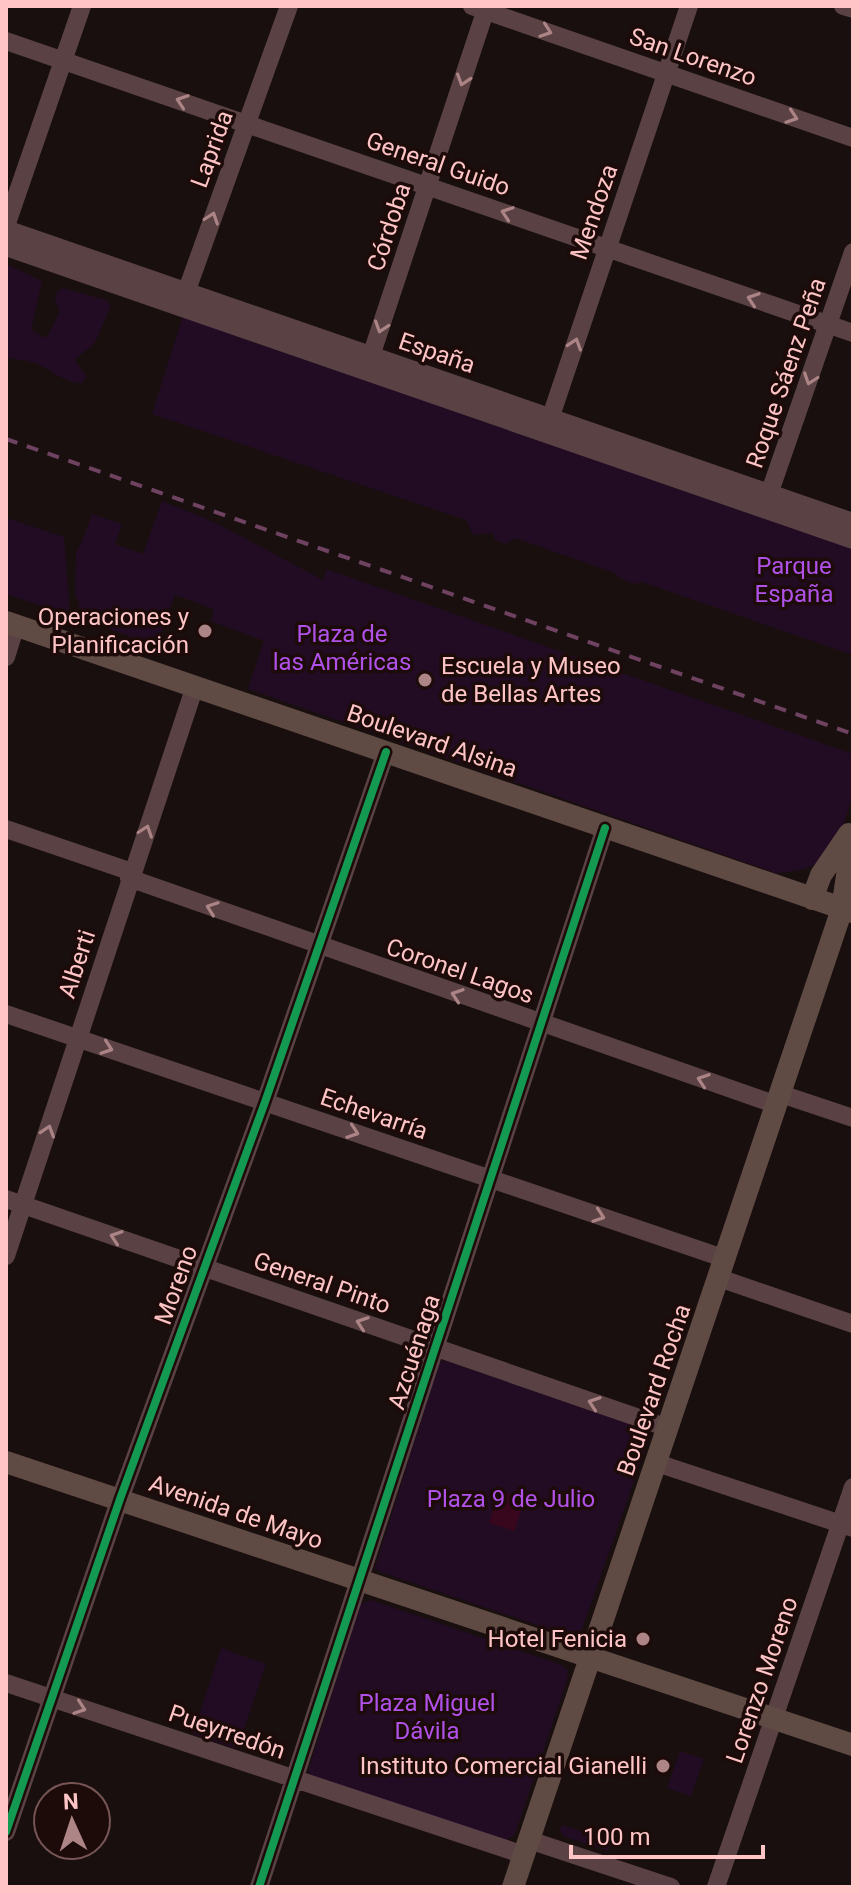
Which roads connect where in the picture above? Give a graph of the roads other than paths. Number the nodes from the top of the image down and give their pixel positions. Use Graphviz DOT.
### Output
graph roads {
  1 [pos="82,6"];
  2 [pos="289,6"];
  3 [pos="689,6"];
  4 [pos="843,6"];
  5 [pos="482,7"];
  6 [pos="853,9"];
  7 [pos="6,41"];
  8 [pos="63,60"];
  9 [pos="666,74"];
  10 [pos="246,123"];
  11 [pos="853,138"];
  12 [pos="428,186"];
  13 [pos="6,227"];
  14 [pos="6,247"];
  15 [pos="607,248"];
  16 [pos="853,252"];
  17 [pos="184,300"];
  18 [pos="828,325"];
  19 [pos="853,333"];
  20 [pos="369,364"];
  21 [pos="548,426"];
  22 [pos="767,501"];
  23 [pos="853,522"];
  24 [pos="853,540"];
  25 [pos="11,624"];
  26 [pos="6,657"];
  27 [pos="195,686"];
  28 [pos="386,752"];
  29 [pos="853,827"];
  30 [pos="605,828"];
  31 [pos="6,829"];
  32 [pos="853,835"];
  33 [pos="130,875"];
  34 [pos="812,899"];
  35 [pos="847,911"];
  36 [pos="318,946"];
  37 [pos="6,1014"];
  38 [pos="542,1024"];
  39 [pos="78,1038"];
  40 [pos="779,1100"];
  41 [pos="265,1102"];
  42 [pos="853,1118"];
  43 [pos="492,1180"];
  44 [pos="6,1199"];
  45 [pos="25,1206"];
  46 [pos="6,1256"];
  47 [pos="204,1267"];
  48 [pos="722,1268"];
  49 [pos="853,1324"];
  50 [pos="436,1348"];
  51 [pos="668,1428"];
  52 [pos="6,1462"];
  53 [pos="657,1463"];
  54 [pos="853,1487"];
  55 [pos="120,1499"];
  56 [pos="847,1526"];
  57 [pos="359,1581"];
  58 [pos="591,1659"];
  59 [pos="6,1683"];
  60 [pos="52,1699"];
  61 [pos="775,1719"];
  62 [pos="853,1745"];
  63 [pos="294,1781"];
  64 [pos="6,1832"];
  65 [pos="526,1847"];
  66 [pos="259,1887"];
  67 [pos="513,1887"];
  68 [pos="671,1887"];
  69 [pos="716,1887"];
  1 -- 8 [label="street"];
  2 -- 10 [label="street, Laprida"];
  3 -- 9 [label="street, Mendoza"];
  4 -- 6 [label="street"];
  5 -- 9 [label="street, San Lorenzo, one-way"];
  5 -- 12 [label="street, Córdoba, one-way"];
  7 -- 8 [label="street, General Guido"];
  10 -- 8 [label="street, General Guido, one-way"];
  8 -- 13 [label="street"];
  9 -- 11 [label="street, San Lorenzo, one-way"];
  9 -- 15 [label="street, Mendoza"];
  10 -- 12 [label="street, General Guido"];
  17 -- 10 [label="street, Laprida, one-way"];
  15 -- 12 [label="street, General Guido, one-way"];
  12 -- 20 [label="street, Córdoba, one-way"];
  13 -- 17 [label="street, España"];
  14 -- 17 [label="street, España"];
  18 -- 15 [label="street, General Guido, one-way"];
  21 -- 15 [label="street, Mendoza, one-way"];
  16 -- 18 [label="street, Roque Sáenz Peña"];
  17 -- 20 [label="street, España"];
  18 -- 19 [label="street, General Guido"];
  18 -- 22 [label="street, Roque Sáenz Peña, one-way"];
  20 -- 21 [label="street, España"];
  21 -- 22 [label="street, España"];
  22 -- 23 [label="street, España"];
  22 -- 24 [label="street, España"];
  25 -- 26 [label="street"];
  25 -- 27 [label="main road, Boulevard Alsina"];
  27 -- 28 [label="main road, Boulevard Alsina"];
  33 -- 27 [label="street, Alberti, one-way"];
  28 -- 30 [label="main road, Boulevard Alsina"];
  28 -- 36 [label="street, Moreno"];
  29 -- 34 [label="main road"];
  30 -- 34 [label="main road, Boulevard Alsina"];
  30 -- 38 [label="street, Azcuénaga"];
  31 -- 33 [label="street, Coronel Lagos"];
  32 -- 35 [label="main road, Boulevard Rocha"];
  36 -- 33 [label="street, Coronel Lagos, one-way"];
  33 -- 39 [label="street, Alberti"];
  34 -- 35 [label="main road, Boulevard Alsina"];
  35 -- 40 [label="main road, Boulevard Rocha"];
  38 -- 36 [label="street, Coronel Lagos, one-way"];
  36 -- 41 [label="street, Moreno"];
  37 -- 39 [label="street, Echevarría"];
  40 -- 38 [label="street, Coronel Lagos, one-way"];
  38 -- 43 [label="street, Azcuénaga"];
  39 -- 41 [label="street, Echevarría, one-way"];
  45 -- 39 [label="street, Alberti, one-way"];
  40 -- 42 [label="street, Coronel Lagos"];
  40 -- 48 [label="main road, Boulevard Rocha"];
  41 -- 43 [label="street, Echevarría, one-way"];
  41 -- 47 [label="street, Moreno"];
  43 -- 48 [label="street, Echevarría, one-way"];
  43 -- 50 [label="street, Azcuénaga"];
  44 -- 45 [label="street, General Pinto"];
  45 -- 46 [label="street, Alberti"];
  47 -- 45 [label="street, General Pinto, one-way"];
  50 -- 47 [label="street, General Pinto, one-way"];
  47 -- 55 [label="street, Moreno"];
  48 -- 49 [label="street, Echevarría"];
  48 -- 51 [label="main road, Boulevard Rocha"];
  51 -- 50 [label="street, General Pinto, one-way"];
  50 -- 57 [label="street, Azcuénaga"];
  51 -- 53 [label="main road, Boulevard Rocha"];
  52 -- 55 [label="main road, Avenida de Mayo"];
  53 -- 56 [label="street"];
  53 -- 58 [label="main road, Boulevard Rocha"];
  54 -- 56 [label="street, Lorenzo Moreno"];
  55 -- 57 [label="main road, Avenida de Mayo"];
  55 -- 60 [label="street, Moreno"];
  56 -- 61 [label="street, Lorenzo Moreno"];
  57 -- 58 [label="main road, Avenida de Mayo"];
  57 -- 63 [label="street, Azcuénaga"];
  58 -- 61 [label="main road, Avenida de Mayo"];
  58 -- 65 [label="main road, Boulevard Rocha"];
  59 -- 60 [label="street, Pueyrredón"];
  60 -- 63 [label="street, Pueyrredón, one-way"];
  60 -- 64 [label="street, Moreno"];
  61 -- 62 [label="main road, Avenida de Mayo"];
  61 -- 69 [label="street, Lorenzo Moreno"];
  63 -- 65 [label="street, Pueyrredón"];
  63 -- 66 [label="street, Azcuénaga"];
  65 -- 67 [label="main road, Boulevard Rocha"];
  65 -- 68 [label="street, Pueyrredón"];
}
